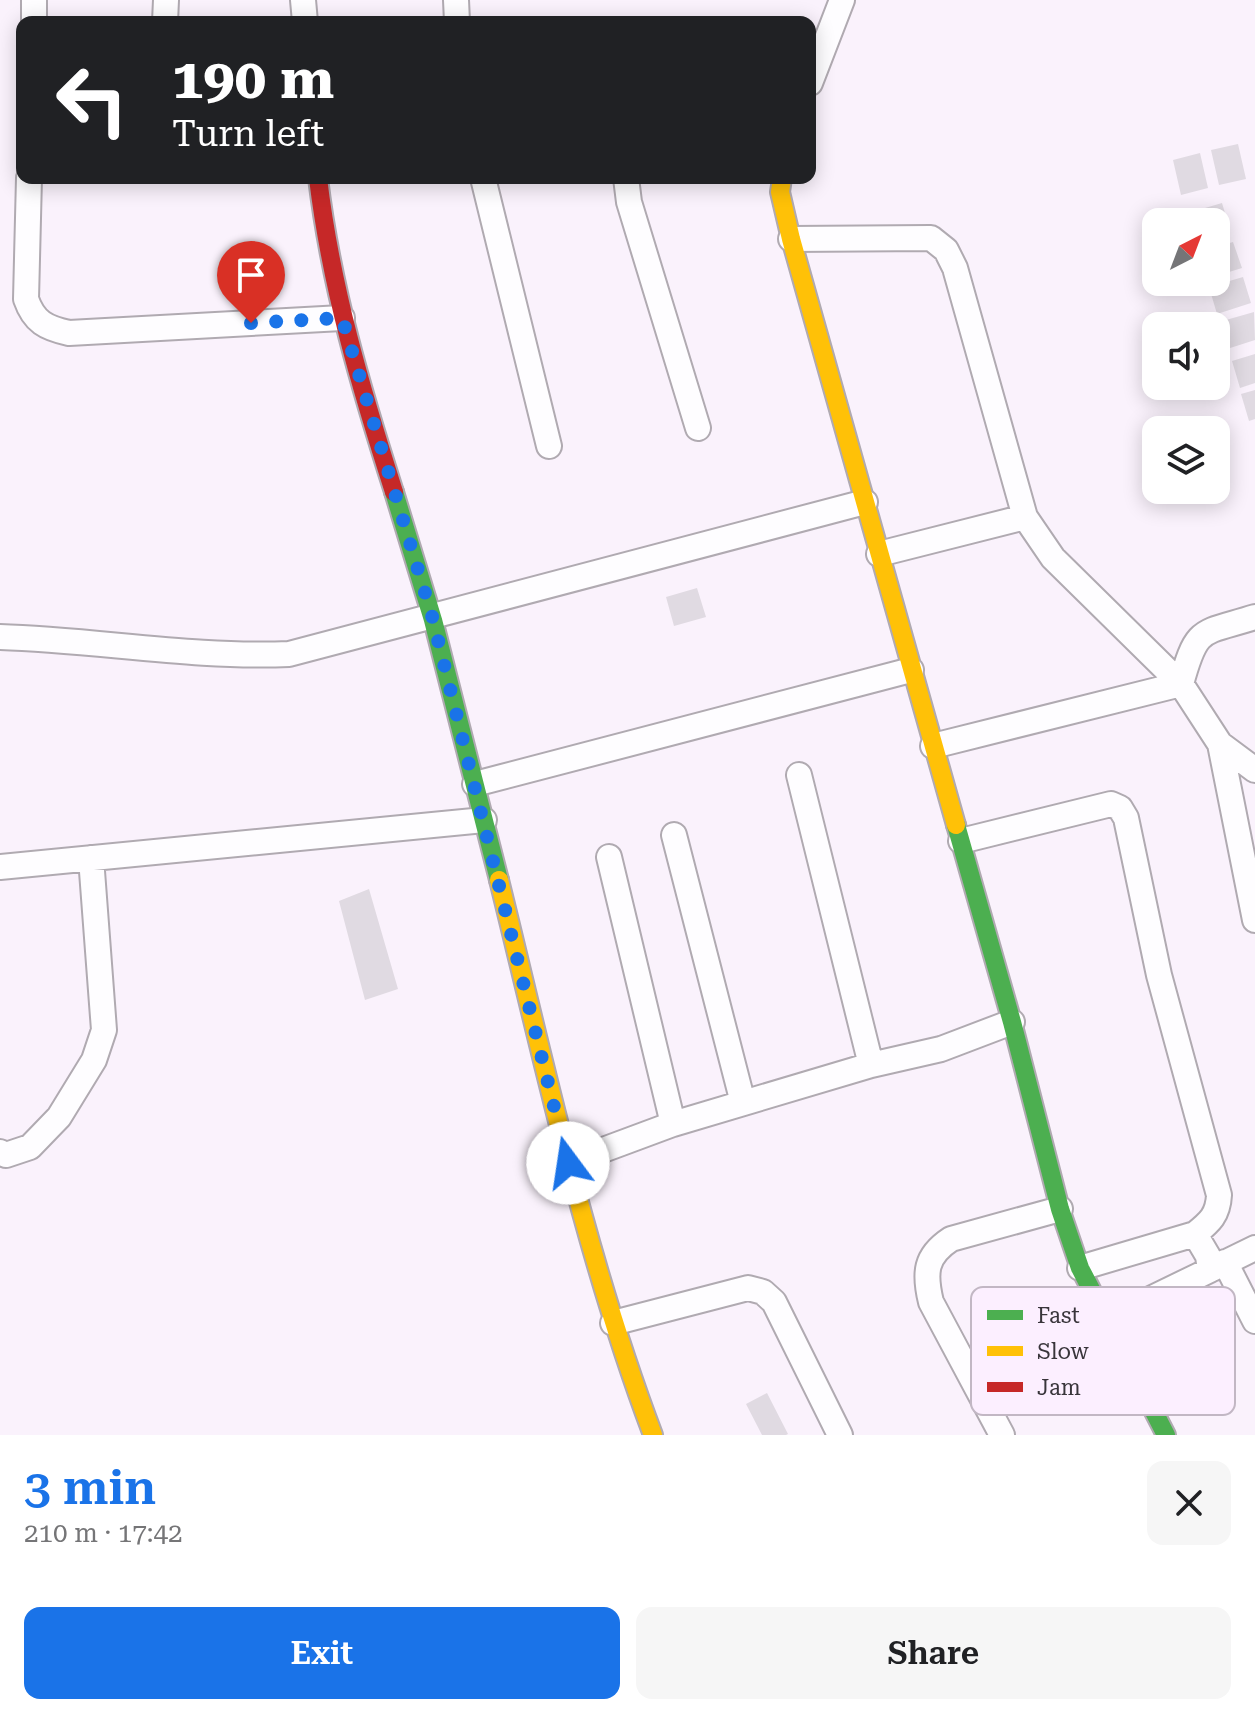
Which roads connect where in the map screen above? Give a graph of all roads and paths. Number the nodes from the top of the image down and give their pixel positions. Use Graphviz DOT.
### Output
graph roads {
  1 [pos="842,0"];
  2 [pos="819,36"];
  3 [pos="29,184"];
  4 [pos="318,184"];
  5 [pos="484,184"];
  6 [pos="627,184"];
  7 [pos="781,184"];
  8 [pos="791,239"];
  9 [pos="342,318"];
  10 [pos="698,428"];
  11 [pos="549,446"];
  12 [pos="865,502"];
  13 [pos="1025,517"];
  14 [pos="879,554"];
  15 [pos="432,616"];
  16 [pos="1255,617"];
  17 [pos="0,637"];
  18 [pos="911,670"];
  19 [pos="1181,684"];
  20 [pos="1220,744"];
  21 [pos="933,746"];
  22 [pos="1255,770"];
  23 [pos="799,775"];
  24 [pos="475,784"];
  25 [pos="484,820"];
  26 [pos="674,835"];
  27 [pos="961,841"];
  28 [pos="609,857"];
  29 [pos="91,858"];
  30 [pos="0,867"];
  31 [pos="1255,920"];
  32 [pos="1012,1022"];
  33 [pos="871,1065"];
  34 [pos="743,1103"];
  35 [pos="673,1124"];
  36 [pos="0,1152"];
  37 [pos="568,1163"];
  38 [pos="1060,1209"];
  39 [pos="1195,1234"];
  40 [pos="1255,1248"];
  41 [pos="1217,1266"];
  42 [pos="1080,1268"];
  43 [pos="1090,1287"];
  44 [pos="1174,1287"];
  45 [pos="1232,1287"];
  46 [pos="1235,1292"];
  47 [pos="1255,1321"];
  48 [pos="613,1323"];
  49 [pos="971,1377"];
  50 [pos="991,1415"];
  51 [pos="1156,1415"];
  52 [pos="653,1435"];
  53 [pos="840,1435"];
  54 [pos="1002,1435"];
  55 [pos="1166,1435"];
  1 -- 2 [label="street"];
  3 -- 9 [label="street"];
  4 -- 9 [label="street"];
  5 -- 11 [label="street"];
  6 -- 10 [label="street"];
  7 -- 8 [label="street"];
  8 -- 12 [label="street"];
  8 -- 13 [label="street"];
  9 -- 15 [label="street"];
  12 -- 14 [label="street"];
  12 -- 15 [label="street"];
  13 -- 14 [label="street"];
  13 -- 19 [label="street"];
  14 -- 18 [label="street"];
  15 -- 17 [label="street"];
  15 -- 24 [label="street"];
  16 -- 19 [label="street"];
  18 -- 21 [label="street"];
  18 -- 24 [label="street"];
  19 -- 20 [label="street"];
  19 -- 21 [label="street"];
  20 -- 22 [label="street"];
  20 -- 31 [label="street"];
  21 -- 27 [label="street"];
  23 -- 33 [label="street"];
  24 -- 25 [label="street"];
  25 -- 29 [label="street"];
  25 -- 37 [label="street"];
  26 -- 34 [label="street"];
  27 -- 32 [label="street"];
  27 -- 39 [label="street"];
  28 -- 35 [label="street"];
  29 -- 30 [label="street"];
  29 -- 36 [label="street"];
  32 -- 33 [label="street"];
  32 -- 38 [label="street"];
  33 -- 34 [label="street"];
  34 -- 35 [label="street"];
  35 -- 37 [label="street"];
  37 -- 48 [label="street"];
  38 -- 42 [label="street"];
  38 -- 49 [label="street"];
  39 -- 41 [label="street"];
  39 -- 42 [label="street"];
  40 -- 41 [label="street"];
  41 -- 44 [label="street"];
  41 -- 45 [label="street"];
  42 -- 43 [label="street"];
  46 -- 47 [label="street"];
  48 -- 52 [label="street"];
  48 -- 53 [label="street"];
  50 -- 54 [label="street"];
  51 -- 55 [label="street"];
}
